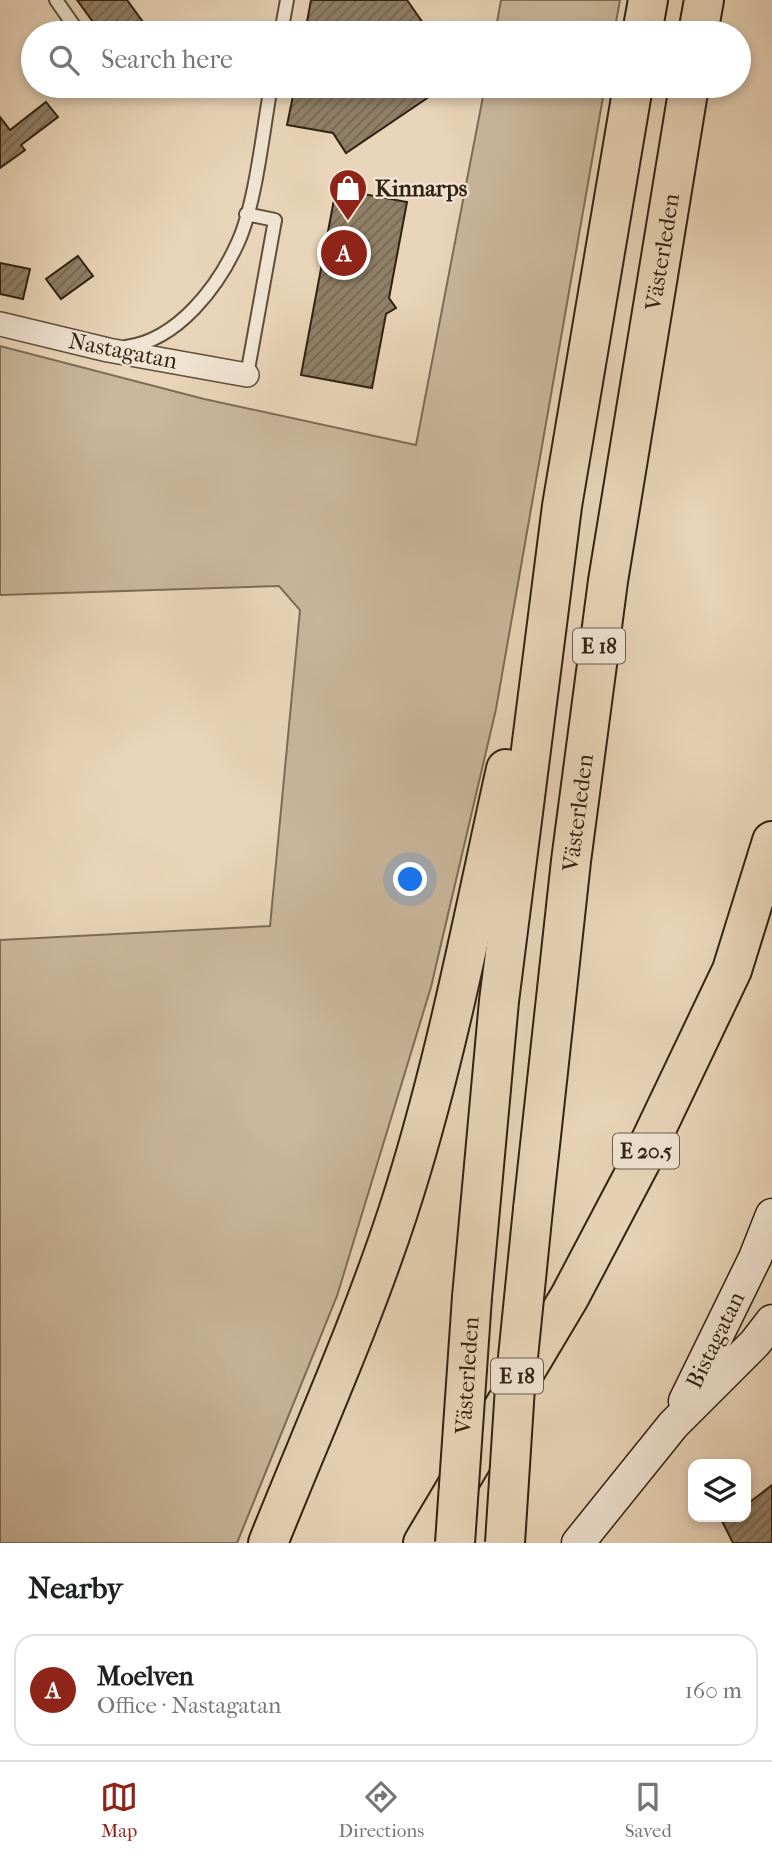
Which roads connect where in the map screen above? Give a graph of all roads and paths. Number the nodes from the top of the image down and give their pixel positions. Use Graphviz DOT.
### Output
graph roads {
  1 [pos="56,0"];
  2 [pos="287,0"];
  3 [pos="648,0"];
  4 [pos="704,0"];
  5 [pos="71,21"];
  6 [pos="283,21"];
  7 [pos="644,21"];
  8 [pos="700,21"];
  9 [pos="269,98"];
  10 [pos="631,98"];
  11 [pos="686,98"];
  12 [pos="246,214"];
  13 [pos="0,324"];
  14 [pos="108,349"];
  15 [pos="247,375"];
  16 [pos="531,744"];
  17 [pos="772,841"];
  18 [pos="772,1215"];
  19 [pos="772,1321"];
  20 [pos="673,1425"];
  21 [pos="268,1543"];
  22 [pos="423,1543"];
  23 [pos="455,1543"];
  24 [pos="505,1543"];
  25 [pos="578,1543"];
  1 -- 5 [label="lane"];
  2 -- 6 [label="lane"];
  3 -- 7 [label="highway"];
  4 -- 8 [label="highway"];
  9 -- 12 [label="lane"];
  10 -- 16 [label="highway, Västerleden / E 18"];
  11 -- 24 [label="highway, Västerleden / E 18, bridge"];
  12 -- 14 [label="lane"];
  12 -- 15 [label="lane"];
  13 -- 14 [label="street, Nastagatan"];
  14 -- 15 [label="street, Nastagatan"];
  16 -- 21 [label="highway"];
  16 -- 23 [label="highway, Västerleden / E 18, bridge"];
  17 -- 22 [label="highway, E 20.5"];
  18 -- 20 [label="main road, Bistagatan"];
  19 -- 20 [label="main road, Bistagatan"];
  20 -- 25 [label="main road, Bistagatan"];
}
